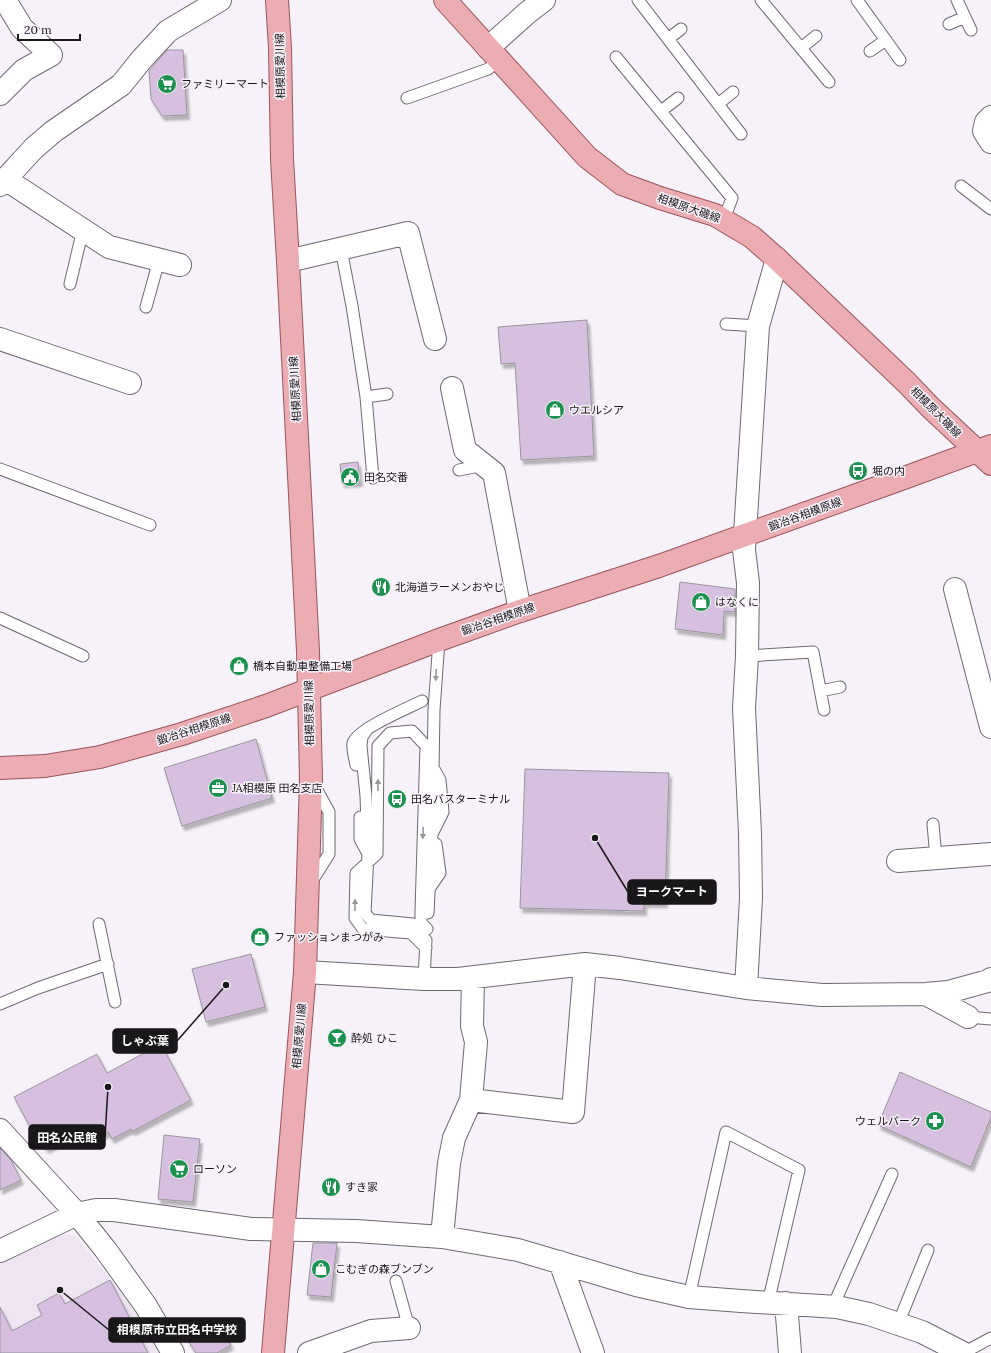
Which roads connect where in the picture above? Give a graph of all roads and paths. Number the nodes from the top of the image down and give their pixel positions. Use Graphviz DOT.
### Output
graph roads {
  1 [pos="5,0"];
  2 [pos="220,0"];
  3 [pos="277,0"];
  4 [pos="445,0"];
  5 [pos="544,0"];
  6 [pos="638,0"];
  7 [pos="761,0"];
  8 [pos="858,0"];
  9 [pos="957,0"];
  10 [pos="965,17"];
  11 [pos="949,24"];
  12 [pos="681,29"];
  13 [pos="971,30"];
  14 [pos="816,36"];
  15 [pos="668,39"];
  16 [pos="886,40"];
  17 [pos="801,48"];
  18 [pos="870,51"];
  19 [pos="493,54"];
  20 [pos="616,57"];
  21 [pos="900,60"];
  22 [pos="828,82"];
  23 [pos="733,92"];
  24 [pos="0,94"];
  25 [pos="408,98"];
  26 [pos="678,98"];
  27 [pos="718,104"];
  28 [pos="661,111"];
  29 [pos="991,117"];
  30 [pos="741,134"];
  31 [pos="991,142"];
  32 [pos="2,182"];
  33 [pos="961,186"];
  34 [pos="991,209"];
  35 [pos="724,219"];
  36 [pos="83,229"];
  37 [pos="341,249"];
  38 [pos="778,259"];
  39 [pos="159,260"];
  40 [pos="288,261"];
  41 [pos="180,265"];
  42 [pos="70,284"];
  43 [pos="146,307"];
  44 [pos="726,324"];
  45 [pos="758,326"];
  46 [pos="0,339"];
  47 [pos="435,339"];
  48 [pos="130,383"];
  49 [pos="452,388"];
  50 [pos="387,394"];
  51 [pos="366,397"];
  52 [pos="986,454"];
  53 [pos="484,465"];
  54 [pos="0,469"];
  55 [pos="459,470"];
  56 [pos="373,478"];
  57 [pos="150,525"];
  58 [pos="745,535"];
  59 [pos="955,589"];
  60 [pos="520,611"];
  61 [pos="0,618"];
  62 [pos="439,640"];
  63 [pos="83,656"];
  64 [pos="747,656"];
  65 [pos="840,687"];
  66 [pos="308,690"];
  67 [pos="821,691"];
  68 [pos="434,710"];
  69 [pos="824,710"];
  70 [pos="434,722"];
  71 [pos="991,727"];
  72 [pos="426,746"];
  73 [pos="0,768"];
  74 [pos="933,824"];
  75 [pos="991,854"];
  76 [pos="368,858"];
  77 [pos="936,858"];
  78 [pos="898,861"];
  79 [pos="417,918"];
  80 [pos="99,924"];
  81 [pos="392,931"];
  82 [pos="426,938"];
  83 [pos="108,964"];
  84 [pos="585,964"];
  85 [pos="304,972"];
  86 [pos="473,978"];
  87 [pos="424,979"];
  88 [pos="991,980"];
  89 [pos="746,988"];
  90 [pos="926,994"];
  91 [pos="115,1002"];
  92 [pos="0,1004"];
  93 [pos="968,1016"];
  94 [pos="991,1019"];
  95 [pos="471,1100"];
  96 [pos="0,1130"];
  97 [pos="892,1174"];
  98 [pos="77,1214"];
  99 [pos="283,1230"];
  100 [pos="442,1237"];
  101 [pos="928,1250"];
  102 [pos="0,1251"];
  103 [pos="560,1262"];
  104 [pos="396,1281"];
  105 [pos="689,1297"];
  106 [pos="777,1303"];
  107 [pos="833,1306"];
  108 [pos="898,1324"];
  109 [pos="409,1328"];
  110 [pos="991,1338"];
  111 [pos="173,1353"];
  112 [pos="273,1353"];
  113 [pos="310,1353"];
  114 [pos="593,1353"];
  115 [pos="790,1353"];
  116 [pos="963,1353"];
  1 -- 24 [label="street"];
  2 -- 32 [label="street"];
  3 -- 40 [label="main road, 相模原愛川線"];
  4 -- 19 [label="main road, 相模原大磯線"];
  5 -- 19 [label="street"];
  6 -- 15 [label="lane"];
  7 -- 17 [label="lane"];
  8 -- 16 [label="lane"];
  9 -- 10 [label="lane"];
  10 -- 11 [label="lane"];
  10 -- 13 [label="lane"];
  12 -- 15 [label="lane"];
  14 -- 17 [label="lane"];
  15 -- 27 [label="lane"];
  16 -- 18 [label="lane"];
  16 -- 21 [label="lane"];
  17 -- 22 [label="lane"];
  19 -- 25 [label="lane"];
  19 -- 35 [label="main road, 相模原大磯線"];
  20 -- 28 [label="lane"];
  23 -- 27 [label="lane"];
  26 -- 28 [label="lane"];
  27 -- 30 [label="lane"];
  28 -- 35 [label="lane"];
  29 -- 31 [label="street"];
  32 -- 36 [label="street"];
  33 -- 34 [label="lane"];
  35 -- 38 [label="main road, 相模原大磯線"];
  36 -- 39 [label="street"];
  36 -- 42 [label="lane"];
  37 -- 40 [label="street"];
  37 -- 47 [label="street"];
  37 -- 51 [label="lane"];
  38 -- 45 [label="street"];
  38 -- 52 [label="main road, 相模原大磯線"];
  39 -- 41 [label="street"];
  39 -- 43 [label="lane"];
  40 -- 66 [label="main road, 相模原愛川線"];
  44 -- 45 [label="lane"];
  45 -- 58 [label="street"];
  46 -- 48 [label="street"];
  49 -- 53 [label="street"];
  50 -- 51 [label="lane"];
  51 -- 56 [label="lane"];
  52 -- 58 [label="main road, 鍛冶谷相模原線"];
  53 -- 55 [label="lane"];
  53 -- 60 [label="street"];
  54 -- 57 [label="lane"];
  58 -- 60 [label="main road, 鍛冶谷相模原線"];
  58 -- 64 [label="street"];
  59 -- 71 [label="street"];
  60 -- 62 [label="main road, 鍛冶谷相模原線"];
  61 -- 63 [label="lane"];
  62 -- 66 [label="main road, 鍛冶谷相模原線"];
  62 -- 68 [label="lane, one-way"];
  64 -- 67 [label="lane"];
  64 -- 89 [label="street"];
  65 -- 67 [label="lane"];
  66 -- 73 [label="main road, 鍛冶谷相模原線"];
  66 -- 85 [label="main road, 相模原愛川線"];
  67 -- 69 [label="lane"];
  68 -- 70 [label="lane"];
  68 -- 76 [label="lane"];
  70 -- 72 [label="lane"];
  70 -- 79 [label="lane"];
  76 -- 72 [label="lane, one-way"];
  72 -- 79 [label="lane, one-way"];
  74 -- 77 [label="lane"];
  75 -- 77 [label="street"];
  76 -- 79 [label="lane"];
  81 -- 76 [label="lane, one-way"];
  77 -- 78 [label="street"];
  79 -- 81 [label="lane"];
  79 -- 82 [label="lane"];
  79 -- 82 [label="lane"];
  80 -- 83 [label="lane"];
  81 -- 82 [label="lane"];
  82 -- 87 [label="lane"];
  83 -- 91 [label="lane"];
  83 -- 92 [label="lane"];
  84 -- 86 [label="street"];
  84 -- 89 [label="street"];
  84 -- 95 [label="street"];
  85 -- 87 [label="street"];
  85 -- 99 [label="main road, 相模原愛川線"];
  86 -- 87 [label="street"];
  86 -- 95 [label="street"];
  88 -- 90 [label="street"];
  89 -- 90 [label="street"];
  90 -- 93 [label="street"];
  93 -- 94 [label="lane"];
  95 -- 100 [label="street"];
  96 -- 98 [label="street"];
  97 -- 107 [label="lane"];
  98 -- 99 [label="street"];
  98 -- 102 [label="street"];
  98 -- 111 [label="street"];
  99 -- 100 [label="street"];
  99 -- 112 [label="main road, 相模原愛川線"];
  100 -- 103 [label="street"];
  101 -- 108 [label="lane"];
  103 -- 105 [label="street"];
  103 -- 114 [label="street"];
  104 -- 109 [label="lane"];
  105 -- 106 [label="street"];
  105 -- 106 [label="lane"];
  106 -- 107 [label="street"];
  106 -- 115 [label="street"];
  107 -- 108 [label="street"];
  108 -- 116 [label="street"];
  109 -- 113 [label="street"];
  110 -- 116 [label="lane"];
}
